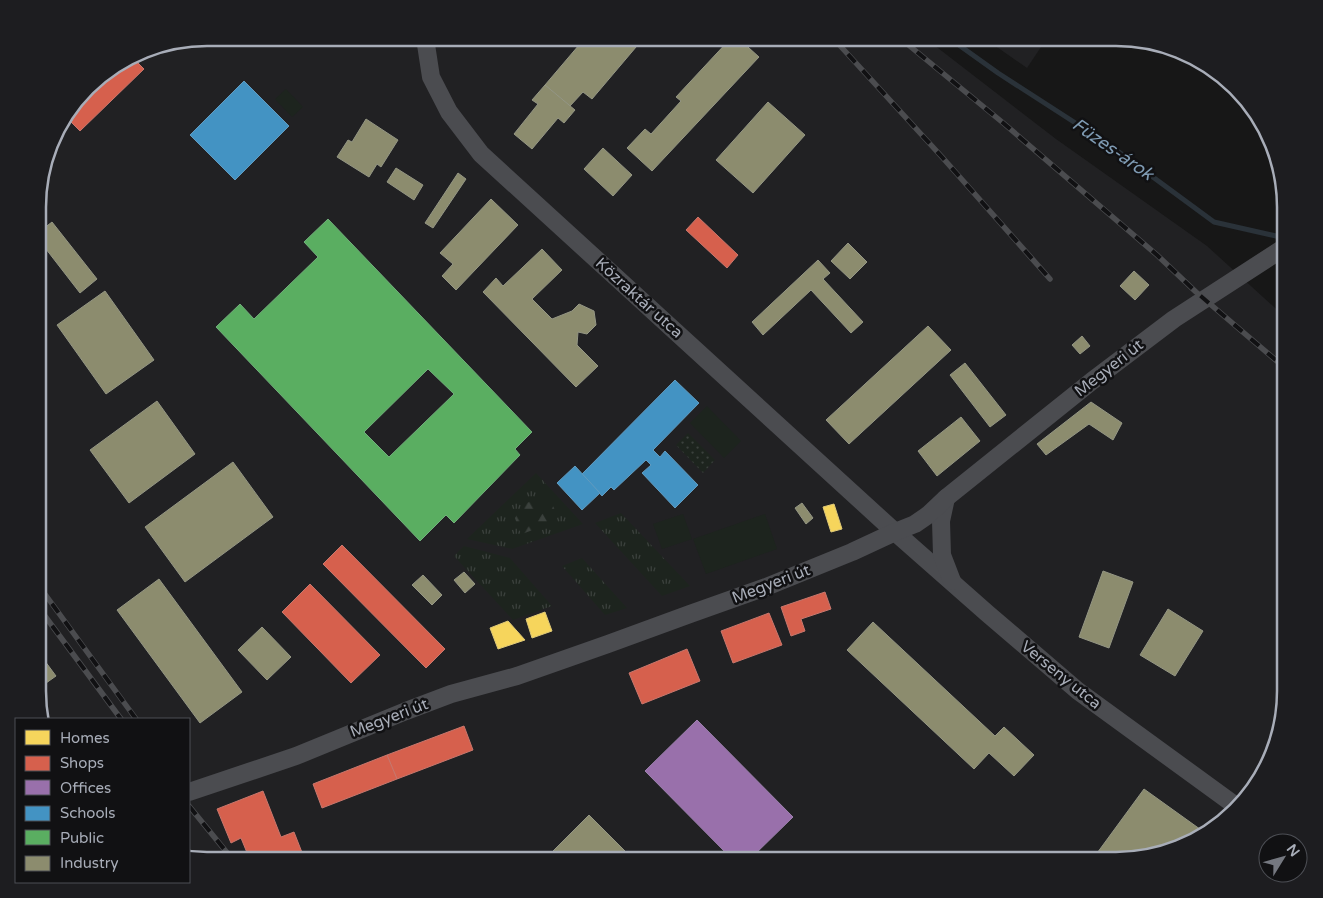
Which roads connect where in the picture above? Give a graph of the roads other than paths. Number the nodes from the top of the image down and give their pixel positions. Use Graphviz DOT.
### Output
graph roads {
  1 [pos="425,47"];
  2 [pos="1276,254"];
  3 [pos="946,498"];
  4 [pos="895,532"];
  5 [pos="953,583"];
  6 [pos="190,792"];
  7 [pos="1231,803"];
  1 -- 4 [label="street, Közraktár utca"];
  2 -- 3 [label="street, Megyeri út"];
  3 -- 4 [label="street, Megyeri út"];
  3 -- 5 [label="street"];
  4 -- 5 [label="street, Verseny utca"];
  4 -- 6 [label="street, Megyeri út"];
  5 -- 7 [label="street, Verseny utca"];
}
